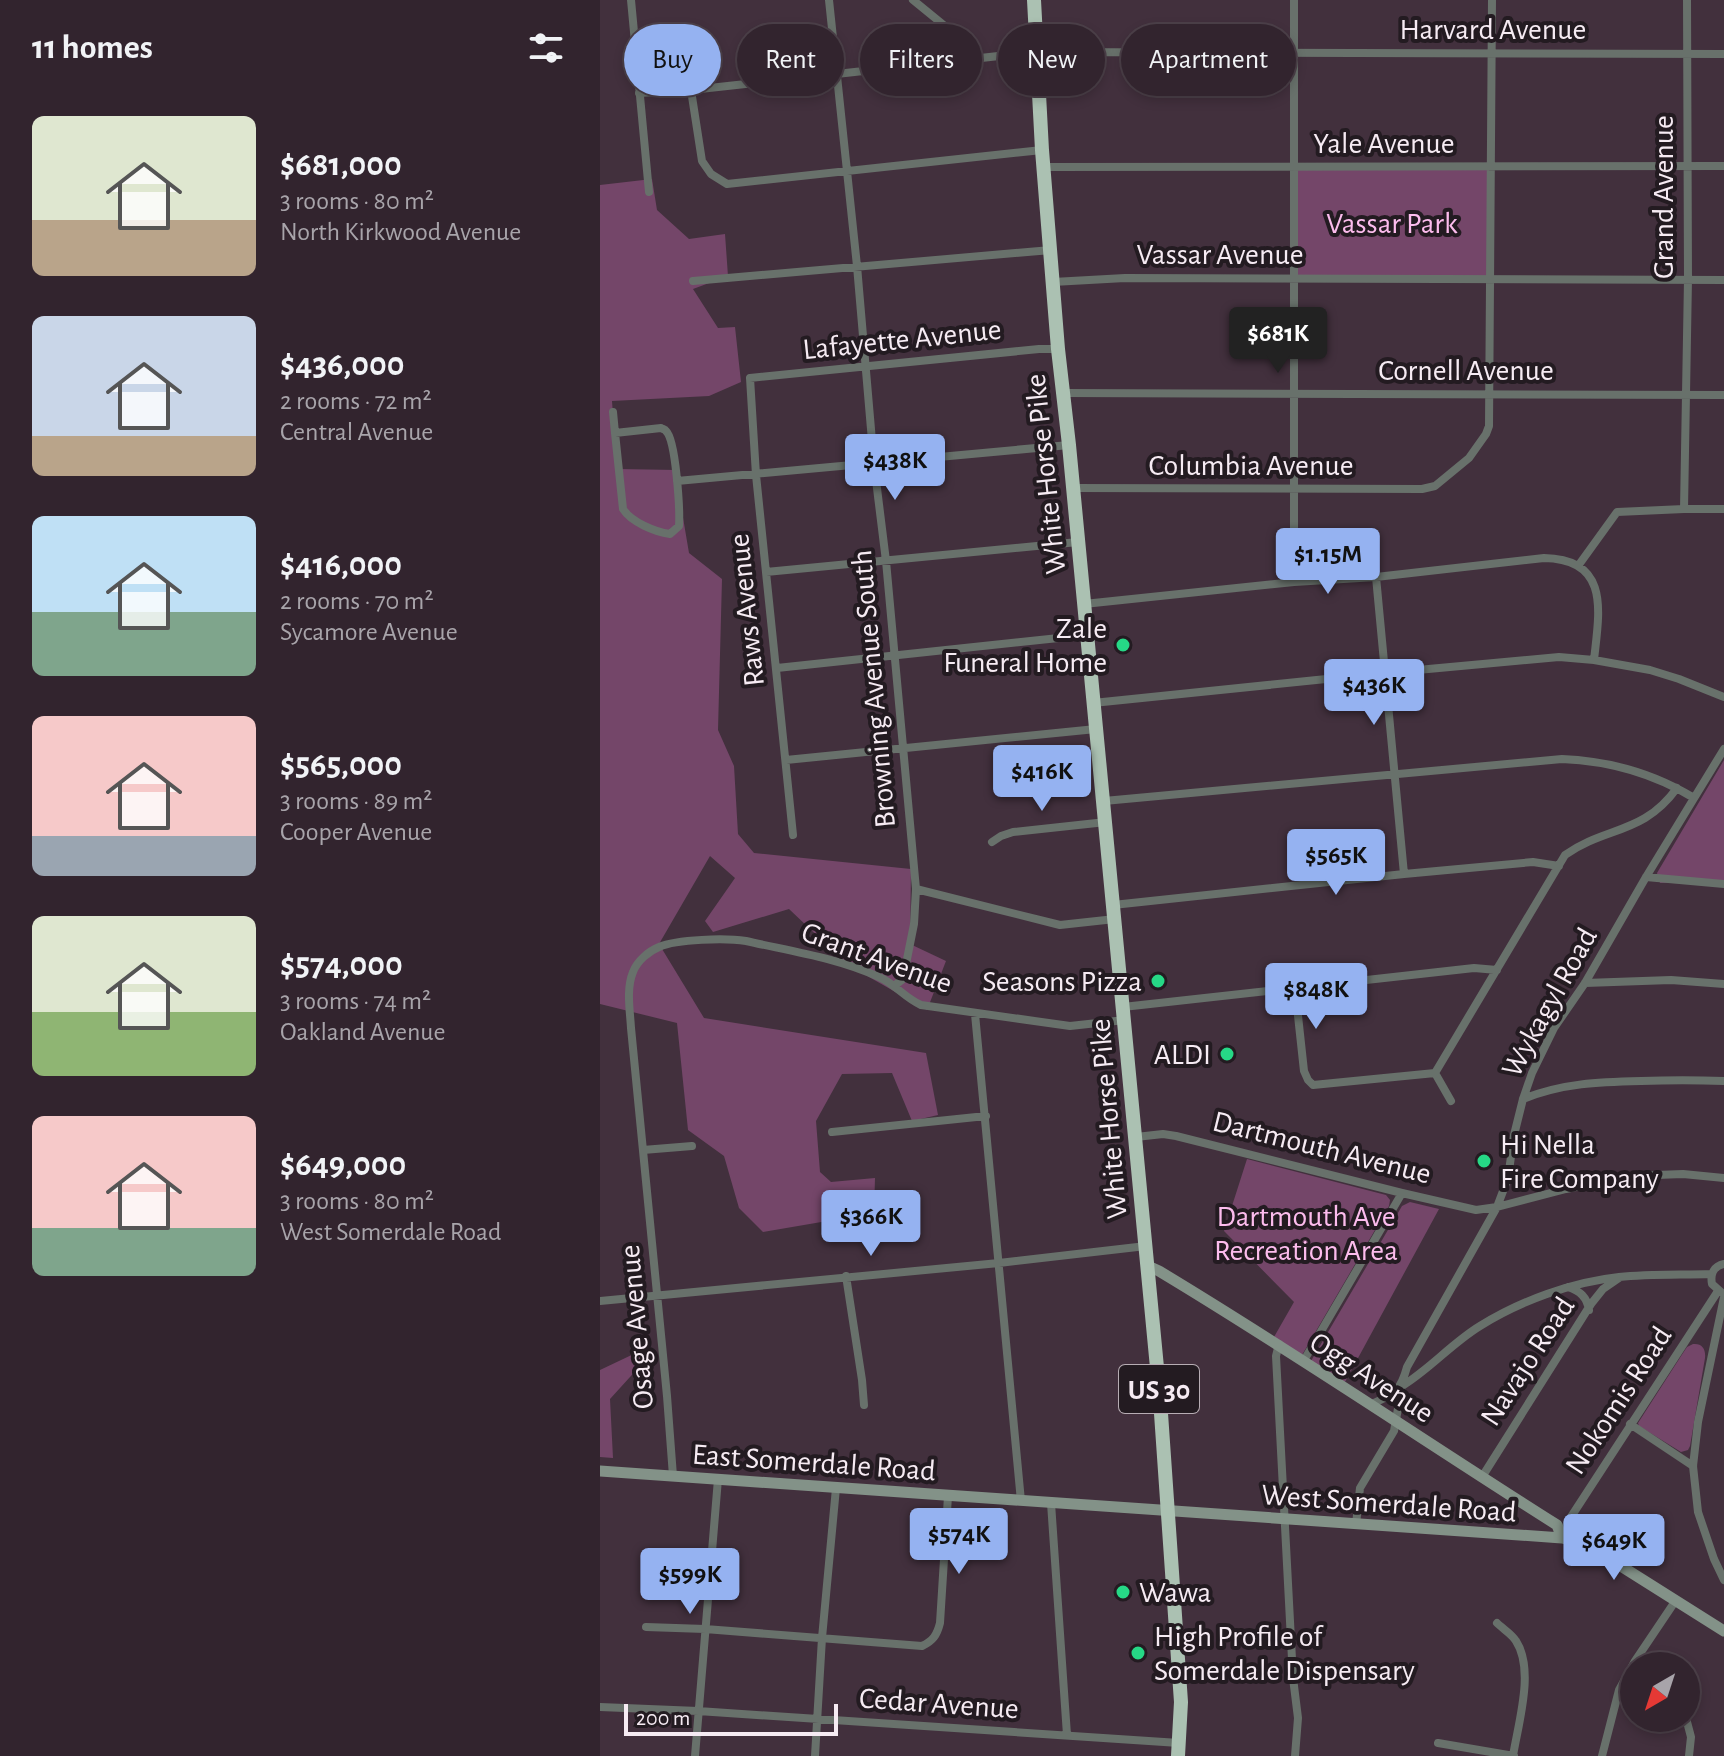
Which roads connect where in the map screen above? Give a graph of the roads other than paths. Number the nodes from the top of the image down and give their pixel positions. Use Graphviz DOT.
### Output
graph roads {
  1 [pos="631,0"];
  2 [pos="829,0"];
  3 [pos="913,0"];
  4 [pos="1034,0"];
  5 [pos="1294,0"];
  6 [pos="1492,0"];
  7 [pos="1687,0"];
  8 [pos="633,24"];
  9 [pos="832,24"];
  10 [pos="942,24"];
  11 [pos="1034,24"];
  12 [pos="1294,24"];
  13 [pos="1296,52"];
  14 [pos="1490,52"];
  15 [pos="1687,54"];
  16 [pos="1724,54"];
  17 [pos="639,96"];
  18 [pos="692,96"];
  19 [pos="840,96"];
  20 [pos="1038,96"];
  21 [pos="1294,96"];
  22 [pos="1042,150"];
  23 [pos="1687,166"];
  24 [pos="1724,166"];
  25 [pos="1043,167"];
  26 [pos="1293,167"];
  27 [pos="1489,167"];
  28 [pos="847,171"];
  29 [pos="649,192"];
  30 [pos="1051,250"];
  31 [pos="857,266"];
  32 [pos="1294,278"];
  33 [pos="1490,279"];
  34 [pos="1688,279"];
  35 [pos="1724,280"];
  36 [pos="693,281"];
  37 [pos="1053,282"];
  38 [pos="1058,349"];
  39 [pos="867,366"];
  40 [pos="750,378"];
  41 [pos="1063,393"];
  42 [pos="1294,393"];
  43 [pos="1489,394"];
  44 [pos="1686,394"];
  45 [pos="1724,395"];
  46 [pos="613,412"];
  47 [pos="615,433"];
  48 [pos="1069,445"];
  49 [pos="874,464"];
  50 [pos="756,475"];
  51 [pos="677,481"];
  52 [pos="1073,488"];
  53 [pos="1294,489"];
  54 [pos="1684,509"];
  55 [pos="1724,509"];
  56 [pos="1078,542"];
  57 [pos="886,561"];
  58 [pos="1578,566"];
  59 [pos="766,572"];
  60 [pos="1376,577"];
  61 [pos="1294,582"];
  62 [pos="1084,604"];
  63 [pos="1087,635"];
  64 [pos="895,654"];
  65 [pos="1594,660"];
  66 [pos="777,668"];
  67 [pos="1385,673"];
  68 [pos="1724,697"];
  69 [pos="1093,703"];
  70 [pos="1096,729"];
  71 [pos="904,748"];
  72 [pos="1724,749"];
  73 [pos="786,760"];
  74 [pos="1394,775"];
  75 [pos="1677,788"];
  76 [pos="1694,798"];
  77 [pos="1104,801"];
  78 [pos="1106,822"];
  79 [pos="793,835"];
  80 [pos="992,842"];
  81 [pos="1559,866"];
  82 [pos="1404,874"];
  83 [pos="1646,877"];
  84 [pos="1724,884"];
  85 [pos="916,889"];
  86 [pos="1114,912"];
  87 [pos="661,946"];
  88 [pos="1497,970"];
  89 [pos="1585,983"];
  90 [pos="1724,984"];
  91 [pos="894,986"];
  92 [pos="1295,988"];
  93 [pos="1124,1013"];
  94 [pos="975,1014"];
  95 [pos="1435,1073"];
  96 [pos="1724,1081"];
  97 [pos="1523,1099"];
  98 [pos="1451,1101"];
  99 [pos="986,1116"];
  100 [pos="832,1132"];
  101 [pos="1136,1137"];
  102 [pos="692,1146"];
  103 [pos="643,1150"];
  104 [pos="1724,1178"];
  105 [pos="1402,1193"];
  106 [pos="1497,1207"];
  107 [pos="1146,1246"];
  108 [pos="999,1263"];
  109 [pos="1724,1264"];
  110 [pos="1148,1266"];
  111 [pos="1711,1274"];
  112 [pos="846,1276"];
  113 [pos="1620,1277"];
  114 [pos="1568,1286"];
  115 [pos="1722,1293"];
  116 [pos="657,1295"];
  117 [pos="600,1301"];
  118 [pos="1589,1310"];
  119 [pos="1279,1344"];
  120 [pos="1303,1362"];
  121 [pos="1402,1386"];
  122 [pos="864,1405"];
  123 [pos="1370,1405"];
  124 [pos="1397,1423"];
  125 [pos="1630,1424"];
  126 [pos="1693,1466"];
  127 [pos="600,1471"];
  128 [pos="673,1476"];
  129 [pos="1482,1477"];
  130 [pos="718,1479"];
  131 [pos="836,1488"];
  132 [pos="948,1496"];
  133 [pos="1021,1501"];
  134 [pos="1051,1503"];
  135 [pos="1168,1512"];
  136 [pos="1284,1520"];
  137 [pos="1356,1524"];
  138 [pos="1562,1538"];
  139 [pos="1724,1580"];
  140 [pos="1676,1600"];
  141 [pos="1497,1623"];
  142 [pos="646,1627"];
  143 [pos="1722,1628"];
  144 [pos="705,1629"];
  145 [pos="822,1638"];
  146 [pos="1645,1652"];
  147 [pos="1620,1689"];
  148 [pos="600,1707"];
  149 [pos="698,1711"];
  150 [pos="817,1719"];
  151 [pos="1690,1732"];
  152 [pos="1067,1735"];
  153 [pos="1438,1743"];
  154 [pos="1179,1749"];
  155 [pos="695,1756"];
  156 [pos="815,1756"];
  157 [pos="1295,1756"];
  158 [pos="1513,1756"];
  159 [pos="1602,1756"];
  160 [pos="1689,1756"];
  1 -- 8 [label="street"];
  2 -- 9 [label="street, Browning Avenue South"];
  3 -- 10 [label="street"];
  4 -- 11 [label="highway, White Horse Pike / US 30"];
  5 -- 12 [label="street"];
  6 -- 14 [label="street"];
  7 -- 15 [label="street, Grand Avenue"];
  13 -- 14 [label="street, Harvard Avenue"];
  14 -- 15 [label="street, Harvard Avenue"];
  14 -- 27 [label="street"];
  15 -- 16 [label="street, Harvard Avenue"];
  15 -- 23 [label="street, Grand Avenue"];
  17 -- 29 [label="street"];
  18 -- 28 [label="street"];
  19 -- 28 [label="street, Browning Avenue South"];
  20 -- 22 [label="highway, White Horse Pike / US 30"];
  21 -- 26 [label="street"];
  22 -- 25 [label="highway, White Horse Pike / US 30"];
  22 -- 28 [label="street"];
  23 -- 24 [label="street, Yale Avenue"];
  23 -- 27 [label="street, Yale Avenue"];
  23 -- 34 [label="street, Grand Avenue"];
  25 -- 26 [label="street, Yale Avenue"];
  25 -- 30 [label="highway, White Horse Pike / US 30"];
  26 -- 27 [label="street, Yale Avenue"];
  26 -- 32 [label="street"];
  27 -- 33 [label="street"];
  28 -- 31 [label="street, Browning Avenue South"];
  30 -- 31 [label="street"];
  30 -- 37 [label="highway, White Horse Pike / US 30"];
  31 -- 36 [label="street"];
  31 -- 39 [label="street, Browning Avenue South"];
  32 -- 33 [label="street, Vassar Avenue"];
  32 -- 37 [label="street, Vassar Avenue"];
  32 -- 42 [label="street"];
  33 -- 34 [label="street, Vassar Avenue"];
  33 -- 43 [label="street"];
  34 -- 35 [label="street, Vassar Avenue"];
  34 -- 44 [label="street, Grand Avenue"];
  37 -- 38 [label="highway, White Horse Pike / US 30"];
  38 -- 39 [label="street, Lafayette Avenue"];
  38 -- 41 [label="highway, White Horse Pike / US 30"];
  39 -- 40 [label="street, Lafayette Avenue"];
  39 -- 49 [label="street, Browning Avenue South"];
  40 -- 50 [label="street, Raws Avenue"];
  41 -- 42 [label="street, Cornell Avenue"];
  41 -- 48 [label="highway, White Horse Pike / US 30"];
  42 -- 43 [label="street, Cornell Avenue"];
  42 -- 53 [label="street"];
  43 -- 44 [label="street, Cornell Avenue"];
  43 -- 53 [label="street, Columbia Avenue"];
  44 -- 45 [label="street, Cornell Avenue"];
  44 -- 54 [label="street, Grand Avenue"];
  46 -- 47 [label="street"];
  47 -- 51 [label="street"];
  47 -- 51 [label="street"];
  48 -- 49 [label="street"];
  48 -- 52 [label="highway, White Horse Pike / US 30"];
  49 -- 50 [label="street"];
  49 -- 57 [label="street, Browning Avenue South"];
  50 -- 51 [label="street"];
  50 -- 59 [label="street, Raws Avenue"];
  52 -- 53 [label="street, Columbia Avenue"];
  52 -- 56 [label="highway, White Horse Pike / US 30"];
  53 -- 61 [label="street"];
  54 -- 55 [label="street"];
  54 -- 58 [label="street"];
  56 -- 57 [label="street"];
  56 -- 62 [label="highway, White Horse Pike / US 30"];
  57 -- 59 [label="street"];
  57 -- 64 [label="street, Browning Avenue South"];
  58 -- 60 [label="street"];
  58 -- 65 [label="street"];
  59 -- 66 [label="street, Raws Avenue"];
  60 -- 61 [label="street"];
  60 -- 67 [label="street"];
  61 -- 62 [label="street"];
  62 -- 63 [label="highway, White Horse Pike / US 30"];
  63 -- 64 [label="street"];
  63 -- 69 [label="highway, White Horse Pike / US 30"];
  64 -- 66 [label="street"];
  64 -- 71 [label="street, Browning Avenue South"];
  65 -- 67 [label="street"];
  65 -- 68 [label="street"];
  66 -- 73 [label="street, Raws Avenue"];
  67 -- 69 [label="street"];
  67 -- 74 [label="street"];
  69 -- 70 [label="highway, White Horse Pike / US 30"];
  70 -- 71 [label="street"];
  70 -- 77 [label="highway, White Horse Pike / US 30"];
  71 -- 73 [label="street"];
  71 -- 85 [label="street, Browning Avenue South"];
  72 -- 76 [label="street, Wykagyl Road"];
  73 -- 79 [label="street, Raws Avenue"];
  74 -- 75 [label="street"];
  74 -- 77 [label="street"];
  74 -- 82 [label="street"];
  75 -- 76 [label="street"];
  75 -- 81 [label="street"];
  76 -- 83 [label="street, Wykagyl Road"];
  77 -- 78 [label="highway, White Horse Pike / US 30"];
  78 -- 80 [label="street"];
  78 -- 86 [label="highway, White Horse Pike / US 30"];
  81 -- 82 [label="street"];
  81 -- 88 [label="street"];
  82 -- 86 [label="street"];
  83 -- 84 [label="street"];
  83 -- 89 [label="street, Wykagyl Road"];
  85 -- 86 [label="street"];
  85 -- 91 [label="street, Browning Avenue South"];
  86 -- 93 [label="highway, White Horse Pike / US 30"];
  87 -- 91 [label="street, Grant Avenue"];
  87 -- 103 [label="street, Osage Avenue"];
  88 -- 92 [label="street, Grant Avenue"];
  88 -- 95 [label="street"];
  89 -- 90 [label="street"];
  89 -- 97 [label="street, Wykagyl Road"];
  91 -- 94 [label="street, Grant Avenue"];
  92 -- 93 [label="street, Grant Avenue"];
  92 -- 95 [label="street"];
  93 -- 94 [label="street, Grant Avenue"];
  93 -- 101 [label="highway, White Horse Pike / US 30"];
  94 -- 99 [label="street"];
  95 -- 98 [label="street"];
  96 -- 97 [label="street"];
  97 -- 106 [label="street, Wykagyl Road"];
  99 -- 100 [label="street"];
  99 -- 108 [label="street"];
  101 -- 105 [label="street, Dartmouth Avenue"];
  101 -- 107 [label="highway, White Horse Pike / US 30"];
  102 -- 103 [label="street"];
  103 -- 116 [label="street, Osage Avenue"];
  104 -- 106 [label="street, Dartmouth Avenue"];
  105 -- 106 [label="street, Dartmouth Avenue"];
  105 -- 120 [label="street"];
  106 -- 121 [label="street, Wykagyl Road"];
  107 -- 108 [label="street"];
  107 -- 110 [label="highway, White Horse Pike / US 30"];
  108 -- 112 [label="street"];
  108 -- 133 [label="street"];
  109 -- 111 [label="street"];
  110 -- 119 [label="main road, Ogg Avenue"];
  110 -- 135 [label="highway, White Horse Pike / US 30"];
  111 -- 113 [label="street"];
  111 -- 115 [label="street"];
  112 -- 116 [label="street"];
  112 -- 122 [label="street"];
  113 -- 114 [label="street"];
  113 -- 118 [label="street, Navajo Road"];
  114 -- 118 [label="street"];
  114 -- 121 [label="street"];
  115 -- 125 [label="street, Nokomis Road"];
  115 -- 126 [label="street"];
  116 -- 117 [label="street"];
  116 -- 128 [label="street, Osage Avenue"];
  118 -- 129 [label="street, Navajo Road"];
  119 -- 120 [label="main road, Ogg Avenue"];
  119 -- 136 [label="street"];
  120 -- 123 [label="main road, Ogg Avenue"];
  121 -- 123 [label="street"];
  121 -- 124 [label="street, Wykagyl Road"];
  123 -- 124 [label="main road, Ogg Avenue"];
  124 -- 129 [label="main road, Ogg Avenue"];
  124 -- 137 [label="street"];
  125 -- 126 [label="street"];
  125 -- 138 [label="street, Nokomis Road"];
  126 -- 139 [label="street"];
  127 -- 128 [label="main road, East Somerdale Road"];
  128 -- 130 [label="main road, East Somerdale Road"];
  129 -- 138 [label="main road, Ogg Avenue"];
  130 -- 131 [label="main road, East Somerdale Road"];
  130 -- 144 [label="street"];
  131 -- 132 [label="main road, East Somerdale Road"];
  131 -- 145 [label="street"];
  132 -- 133 [label="main road, East Somerdale Road"];
  132 -- 145 [label="street"];
  133 -- 134 [label="main road, East Somerdale Road"];
  134 -- 135 [label="main road, East Somerdale Road"];
  134 -- 152 [label="street"];
  135 -- 136 [label="main road, West Somerdale Road"];
  135 -- 154 [label="highway, White Horse Pike / US 30"];
  136 -- 137 [label="main road, West Somerdale Road"];
  136 -- 157 [label="street"];
  137 -- 138 [label="main road, West Somerdale Road"];
  138 -- 140 [label="main road, West Somerdale Road"];
  140 -- 143 [label="main road, West Somerdale Road"];
  140 -- 146 [label="street"];
  141 -- 158 [label="street"];
  142 -- 144 [label="street"];
  144 -- 145 [label="street"];
  144 -- 149 [label="street"];
  145 -- 150 [label="street"];
  147 -- 159 [label="street"];
  148 -- 149 [label="street, Cedar Avenue"];
  149 -- 150 [label="street, Cedar Avenue"];
  149 -- 155 [label="street"];
  150 -- 152 [label="street, Cedar Avenue"];
  150 -- 156 [label="street"];
  151 -- 160 [label="street"];
  152 -- 154 [label="street, Cedar Avenue"];
  153 -- 158 [label="street"];
}
